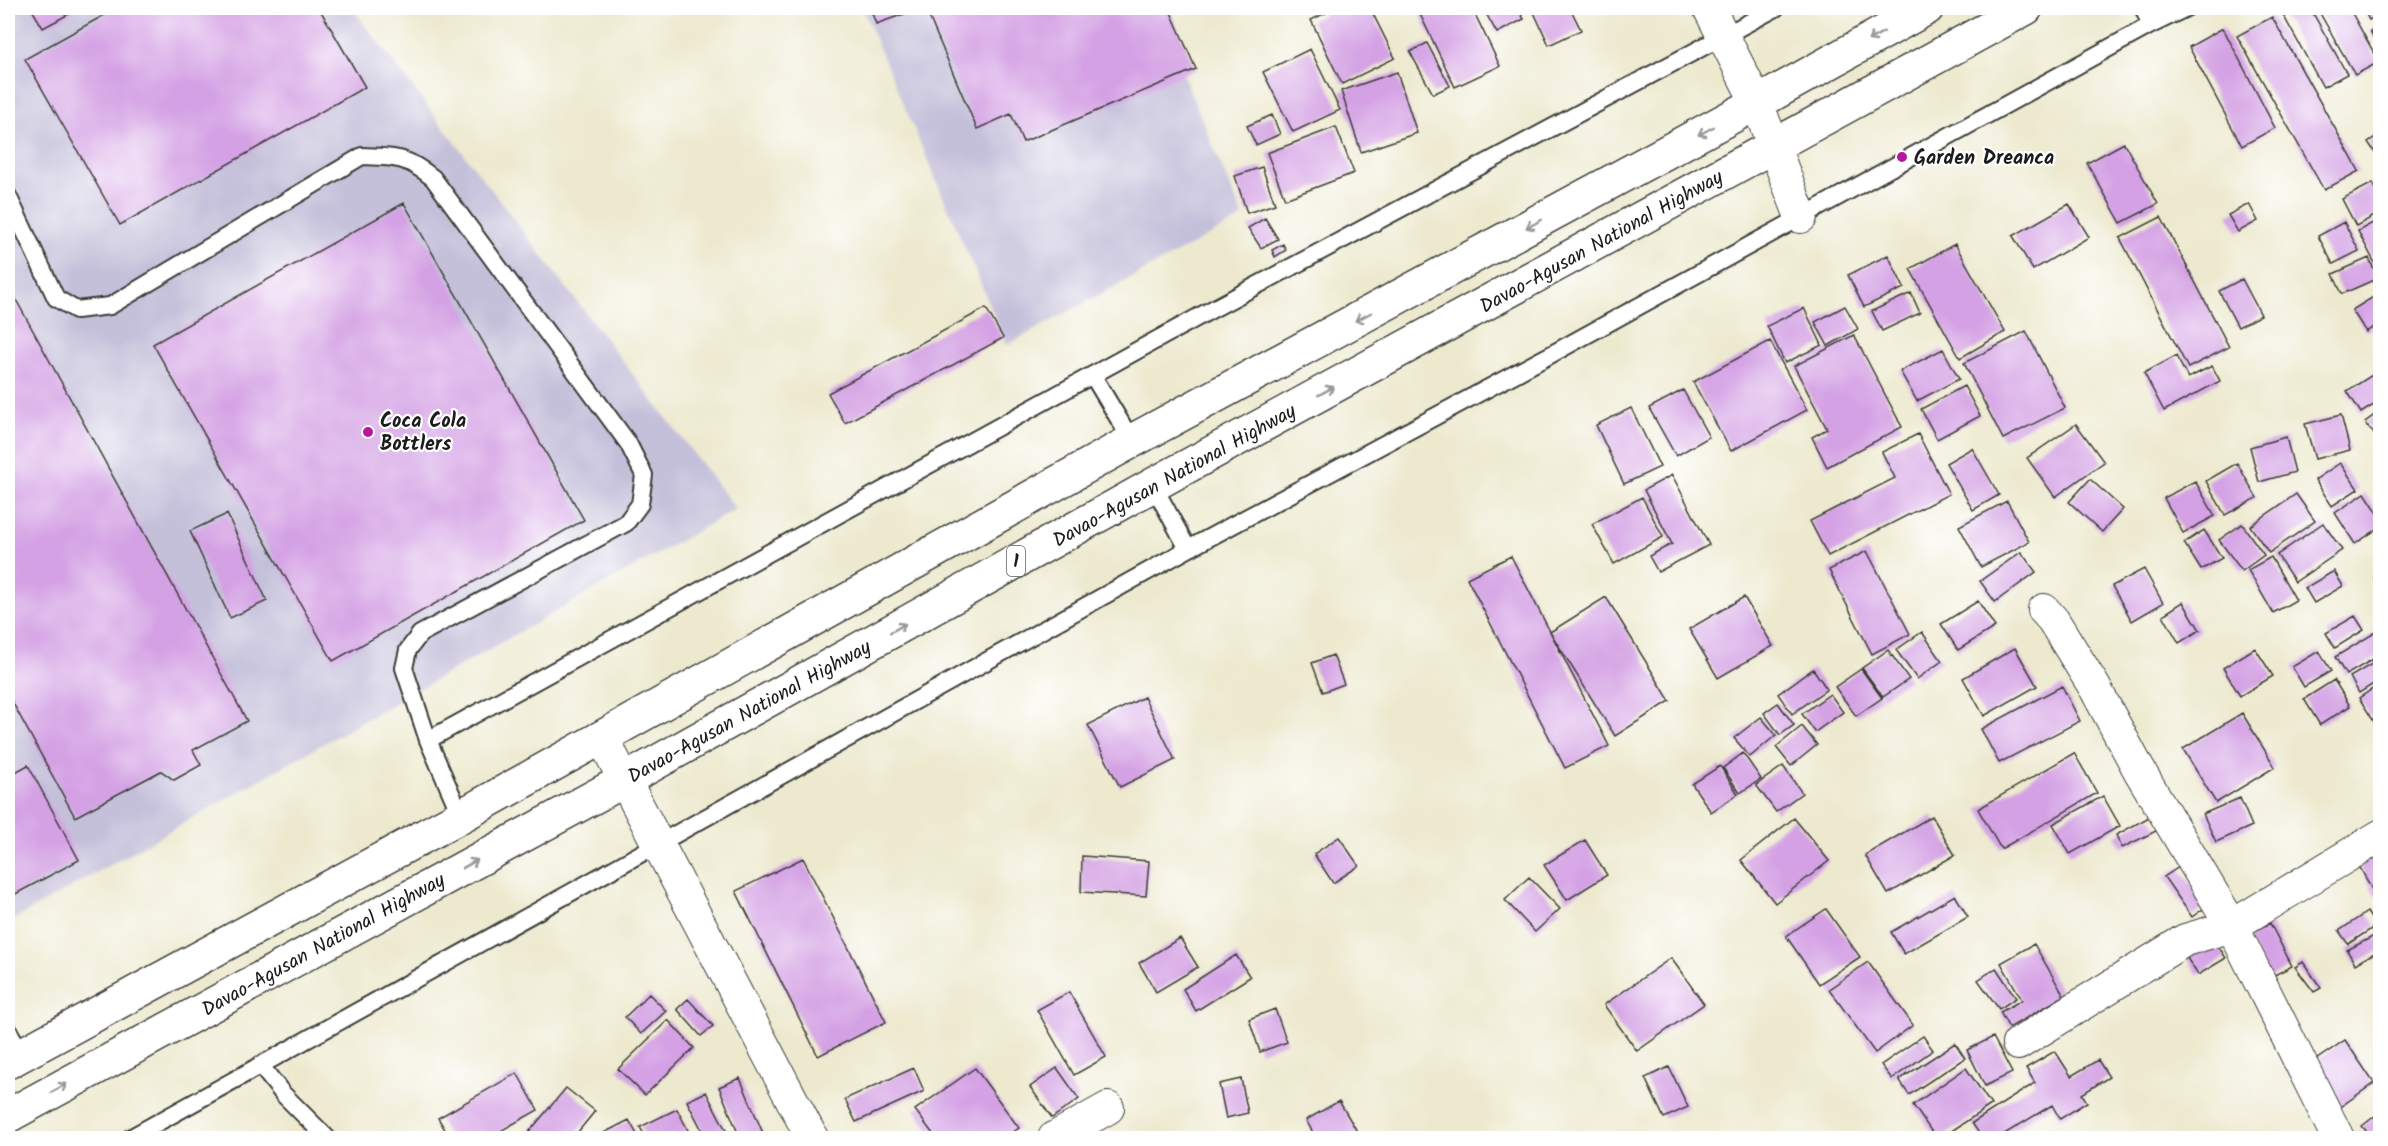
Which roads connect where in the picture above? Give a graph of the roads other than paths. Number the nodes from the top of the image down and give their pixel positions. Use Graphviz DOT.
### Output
graph roads {
  1 [pos="1708,8"];
  2 [pos="1776,8"];
  3 [pos="1927,8"];
  4 [pos="2026,8"];
  5 [pos="2143,8"];
  6 [pos="2187,8"];
  7 [pos="2151,25"];
  8 [pos="1723,37"];
  9 [pos="1757,103"];
  10 [pos="1774,147"];
  11 [pos="8,196"];
  12 [pos="1800,217"];
  13 [pos="1093,376"];
  14 [pos="1132,441"];
  15 [pos="1153,485"];
  16 [pos="1188,549"];
  17 [pos="2044,610"];
  18 [pos="602,737"];
  19 [pos="428,740"];
  20 [pos="625,780"];
  21 [pos="461,816"];
  22 [pos="2380,836"];
  23 [pos="659,843"];
  24 [pos="2232,926"];
  25 [pos="2018,1044"];
  26 [pos="12,1049"];
  27 [pos="260,1065"];
  28 [pos="1108,1108"];
  29 [pos="8,1116"];
  30 [pos="130,1138"];
  31 [pos="327,1138"];
  32 [pos="812,1138"];
  33 [pos="1054,1138"];
  34 [pos="2338,1138"];
  1 -- 8 [label="street"];
  2 -- 8 [label="lane"];
  3 -- 9 [label="highway, one-way"];
  4 -- 10 [label="highway, Davao-Agusan National Highway / 1"];
  5 -- 7 [label="lane"];
  6 -- 7 [label="lane"];
  7 -- 12 [label="lane"];
  8 -- 9 [label="street"];
  8 -- 13 [label="lane"];
  9 -- 10 [label="street"];
  9 -- 14 [label="highway, one-way"];
  10 -- 12 [label="street"];
  15 -- 10 [label="highway, Davao-Agusan National Highway / 1, one-way"];
  11 -- 19 [label="lane"];
  12 -- 16 [label="lane"];
  13 -- 14 [label="lane"];
  13 -- 19 [label="lane"];
  14 -- 18 [label="highway"];
  15 -- 16 [label="lane"];
  20 -- 15 [label="highway, Davao-Agusan National Highway / 1, one-way"];
  16 -- 23 [label="lane"];
  17 -- 24 [label="street"];
  18 -- 20 [label="street"];
  18 -- 21 [label="highway"];
  19 -- 21 [label="lane"];
  20 -- 23 [label="street"];
  29 -- 20 [label="highway, Davao-Agusan National Highway / 1, one-way"];
  21 -- 26 [label="highway"];
  22 -- 24 [label="street"];
  23 -- 27 [label="lane"];
  23 -- 32 [label="street"];
  24 -- 25 [label="street"];
  24 -- 34 [label="street"];
  27 -- 30 [label="lane"];
  27 -- 31 [label="lane"];
  28 -- 33 [label="street"];
}
